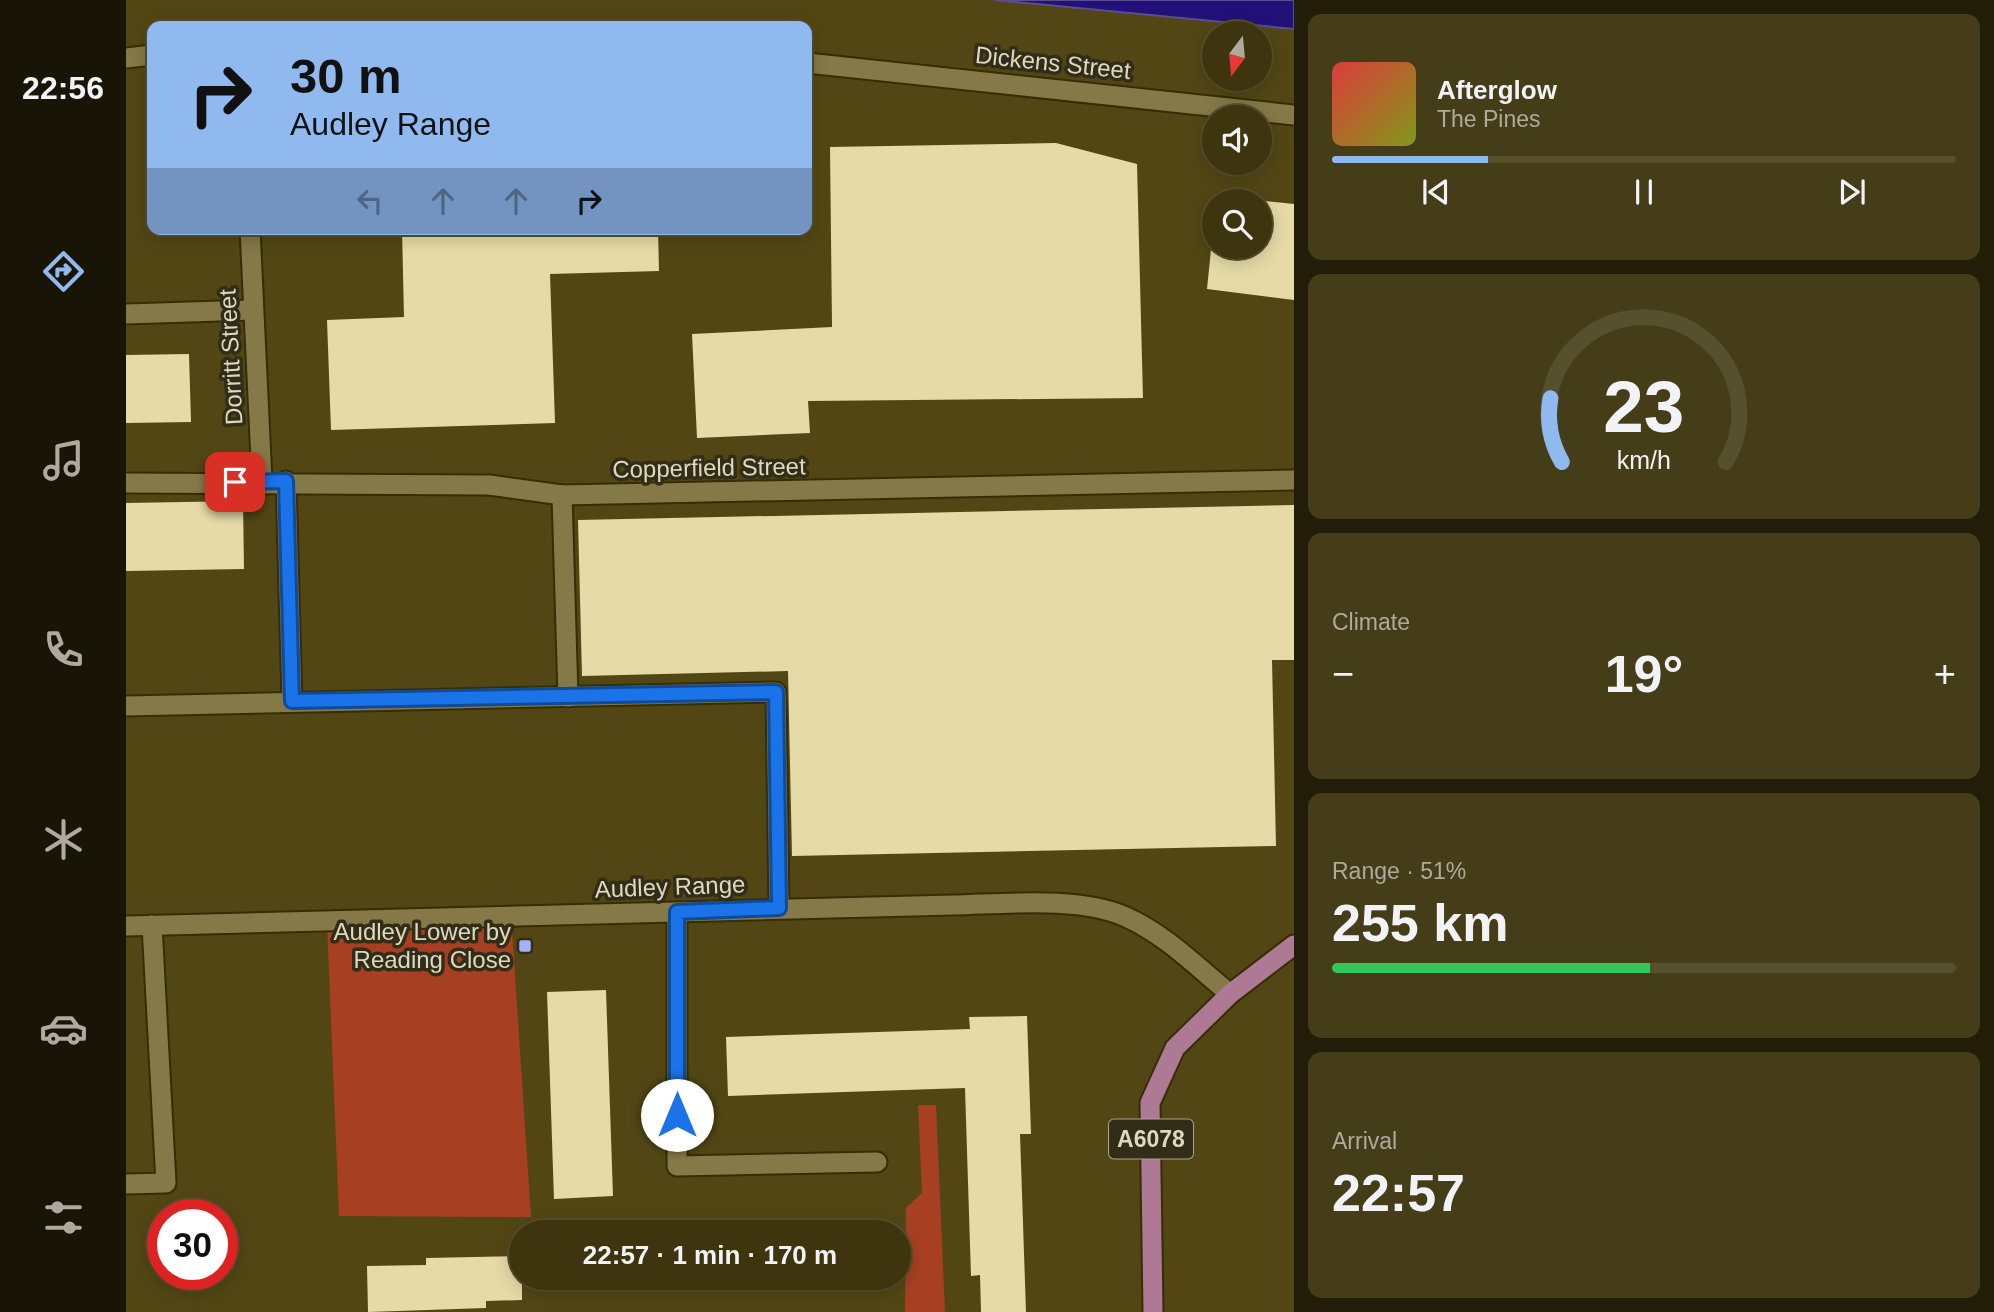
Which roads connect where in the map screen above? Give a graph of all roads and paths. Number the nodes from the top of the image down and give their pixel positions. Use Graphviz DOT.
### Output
graph roads {
  1 [pos="147,56"];
  2 [pos="126,58"];
  3 [pos="812,63"];
  4 [pos="1294,114"];
  5 [pos="250,235"];
  6 [pos="252,310"];
  7 [pos="126,314"];
  8 [pos="1294,480"];
  9 [pos="262,481"];
  10 [pos="286,481"];
  11 [pos="126,483"];
  12 [pos="562,495"];
  13 [pos="568,697"];
  14 [pos="292,701"];
  15 [pos="126,706"];
  16 [pos="779,908"];
  17 [pos="677,912"];
  18 [pos="152,925"];
  19 [pos="126,926"];
  20 [pos="1294,945"];
  21 [pos="1230,994"];
  22 [pos="877,1162"];
  23 [pos="126,1184"];
  24 [pos="1153,1312"];
  1 -- 2 [label="street"];
  3 -- 4 [label="street, Dickens Street"];
  5 -- 6 [label="street, Dorritt Street"];
  6 -- 7 [label="street"];
  6 -- 9 [label="street, Dorritt Street"];
  8 -- 12 [label="street, Copperfield Street"];
  9 -- 10 [label="street, Copperfield Street"];
  9 -- 11 [label="street, Copperfield Street"];
  10 -- 12 [label="street, Copperfield Street"];
  10 -- 14 [label="street"];
  12 -- 13 [label="street"];
  13 -- 14 [label="street"];
  13 -- 16 [label="street"];
  14 -- 15 [label="street"];
  16 -- 17 [label="street, Audley Range"];
  16 -- 21 [label="street, Audley Range"];
  17 -- 18 [label="street, Audley Range"];
  17 -- 22 [label="street"];
  18 -- 19 [label="street, Audley Range"];
  18 -- 23 [label="street"];
  20 -- 21 [label="highway, A6078"];
  21 -- 24 [label="highway, A6078"];
}
